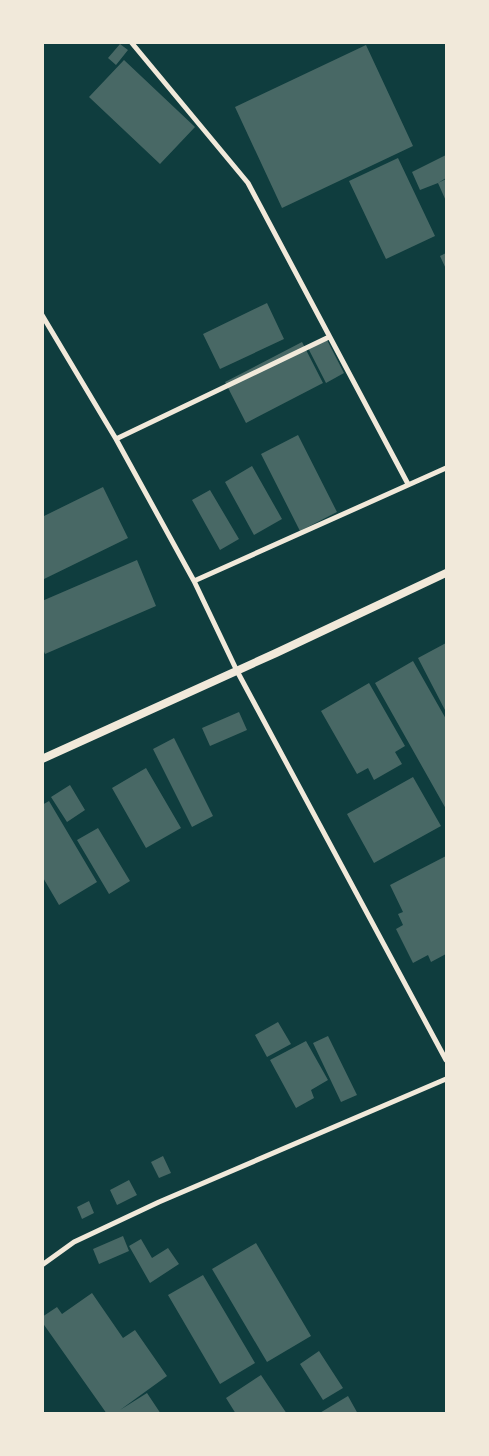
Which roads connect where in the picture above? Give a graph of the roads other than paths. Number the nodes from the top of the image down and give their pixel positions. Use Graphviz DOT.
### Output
graph roads {
  1 [pos="130,42"];
  2 [pos="42,315"];
  3 [pos="329,337"];
  4 [pos="116,439"];
  5 [pos="446,468"];
  6 [pos="408,484"];
  7 [pos="446,573"];
  8 [pos="194,581"];
  9 [pos="237,671"];
  10 [pos="42,759"];
  11 [pos="446,1060"];
  12 [pos="446,1079"];
  13 [pos="42,1265"];
  1 -- 3 [label="street"];
  2 -- 4 [label="street"];
  3 -- 4 [label="street"];
  3 -- 6 [label="street"];
  4 -- 8 [label="street"];
  5 -- 6 [label="street"];
  6 -- 8 [label="street"];
  7 -- 9 [label="street"];
  8 -- 9 [label="street"];
  9 -- 10 [label="street"];
  9 -- 11 [label="street"];
  12 -- 13 [label="street"];
}
